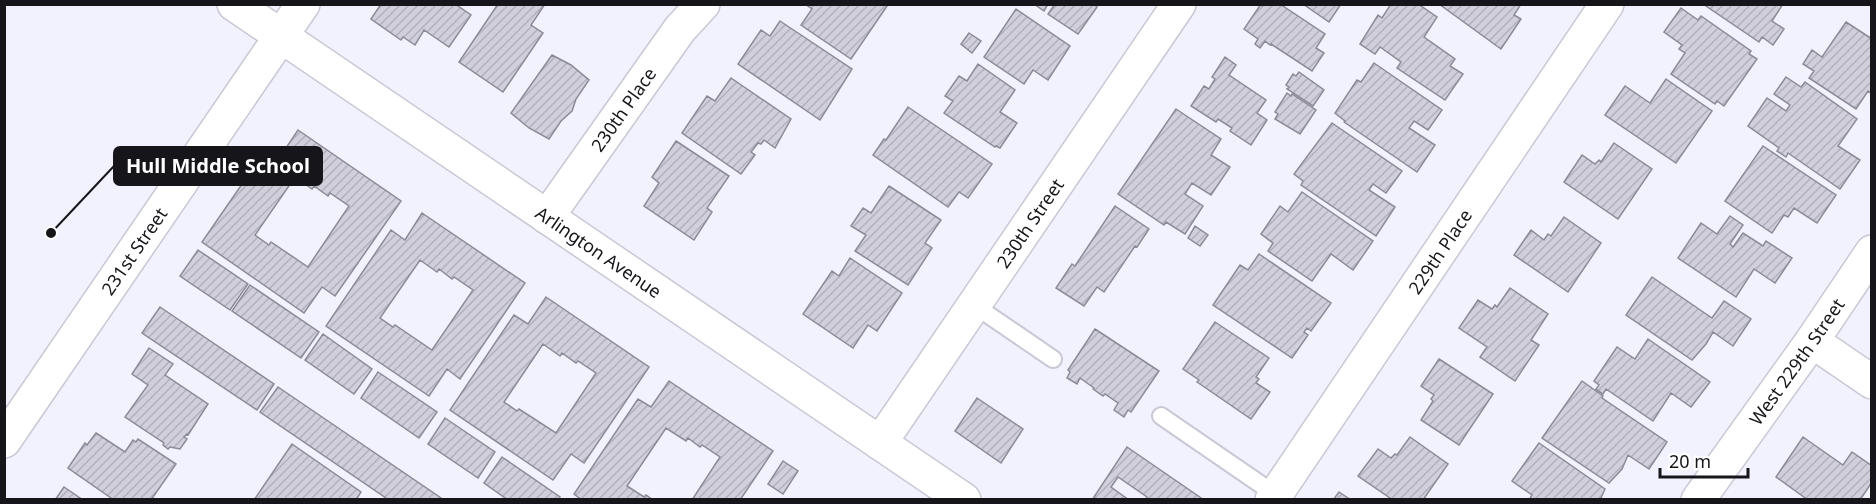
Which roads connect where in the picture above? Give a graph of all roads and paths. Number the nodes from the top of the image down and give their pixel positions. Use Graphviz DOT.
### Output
graph roads {
  1 [pos="234,4"];
  2 [pos="303,4"];
  3 [pos="703,4"];
  4 [pos="1179,4"];
  5 [pos="1607,4"];
  6 [pos="282,37"];
  7 [pos="547,217"];
  8 [pos="1872,252"];
  9 [pos="974,305"];
  10 [pos="1812,341"];
  11 [pos="1053,359"];
  12 [pos="1872,382"];
  13 [pos="1161,416"];
  14 [pos="4,441"];
  15 [pos="880,443"];
  16 [pos="1274,497"];
  17 [pos="964,500"];
  18 [pos="1698,500"];
  1 -- 6 [label="street, Arlington Avenue"];
  2 -- 6 [label="street, 231st Street"];
  3 -- 7 [label="street, 230th Place"];
  4 -- 9 [label="street, 230th Street"];
  5 -- 16 [label="street, 229th Place"];
  6 -- 7 [label="street, Arlington Avenue"];
  6 -- 14 [label="street, 231st Street"];
  7 -- 15 [label="street, Arlington Avenue"];
  8 -- 10 [label="street, West 229th Street"];
  9 -- 11 [label="lane"];
  9 -- 15 [label="street, 230th Street"];
  10 -- 12 [label="street"];
  10 -- 18 [label="street, West 229th Street"];
  13 -- 16 [label="lane"];
  15 -- 17 [label="street, Arlington Avenue"];
}
